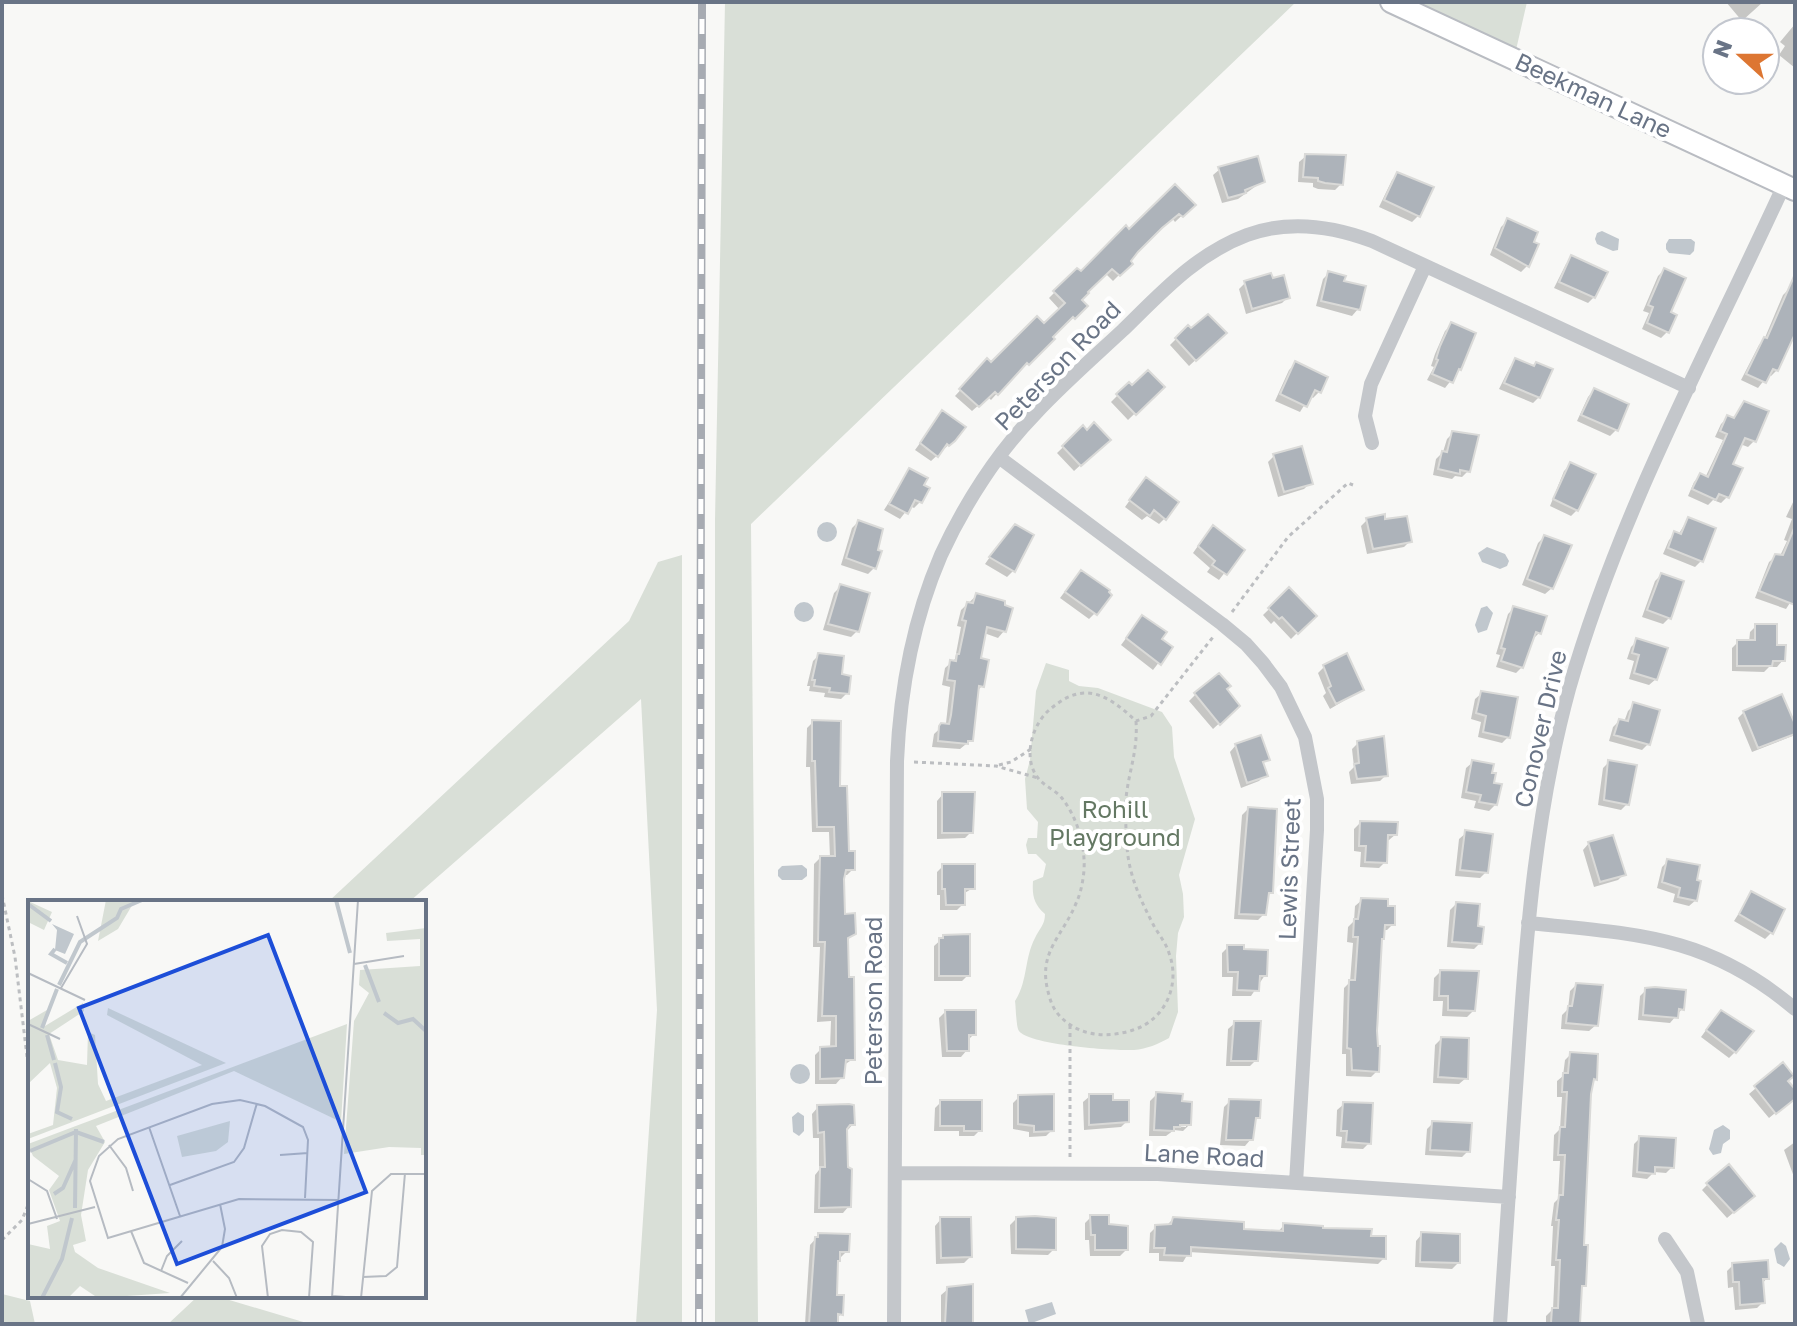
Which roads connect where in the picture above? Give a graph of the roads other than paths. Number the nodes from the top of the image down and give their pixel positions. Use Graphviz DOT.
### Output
graph roads {
  1 [pos="1391,2"];
  2 [pos="1790,188"];
  3 [pos="1425,266"];
  4 [pos="1689,388"];
  5 [pos="1372,443"];
  6 [pos="1000,458"];
  7 [pos="1528,923"];
  8 [pos="1795,1009"];
  9 [pos="895,1173"];
  10 [pos="1296,1183"];
  11 [pos="1509,1197"];
  12 [pos="1665,1239"];
  13 [pos="894,1324"];
  14 [pos="1500,1324"];
  15 [pos="1698,1324"];
  1 -- 2 [label="street, Beekman Lane"];
  2 -- 4 [label="street, Conover Drive"];
  3 -- 4 [label="street, Peterson Road"];
  3 -- 5 [label="street"];
  3 -- 6 [label="street, Peterson Road"];
  4 -- 7 [label="street, Conover Drive"];
  6 -- 9 [label="street, Peterson Road"];
  6 -- 10 [label="street, Lewis Street"];
  7 -- 8 [label="street"];
  7 -- 11 [label="street, Conover Drive"];
  9 -- 10 [label="street, Lane Road"];
  9 -- 13 [label="street, Peterson Road"];
  10 -- 11 [label="street, Lane Road"];
  11 -- 14 [label="street, Conover Drive"];
  12 -- 15 [label="street"];
}
